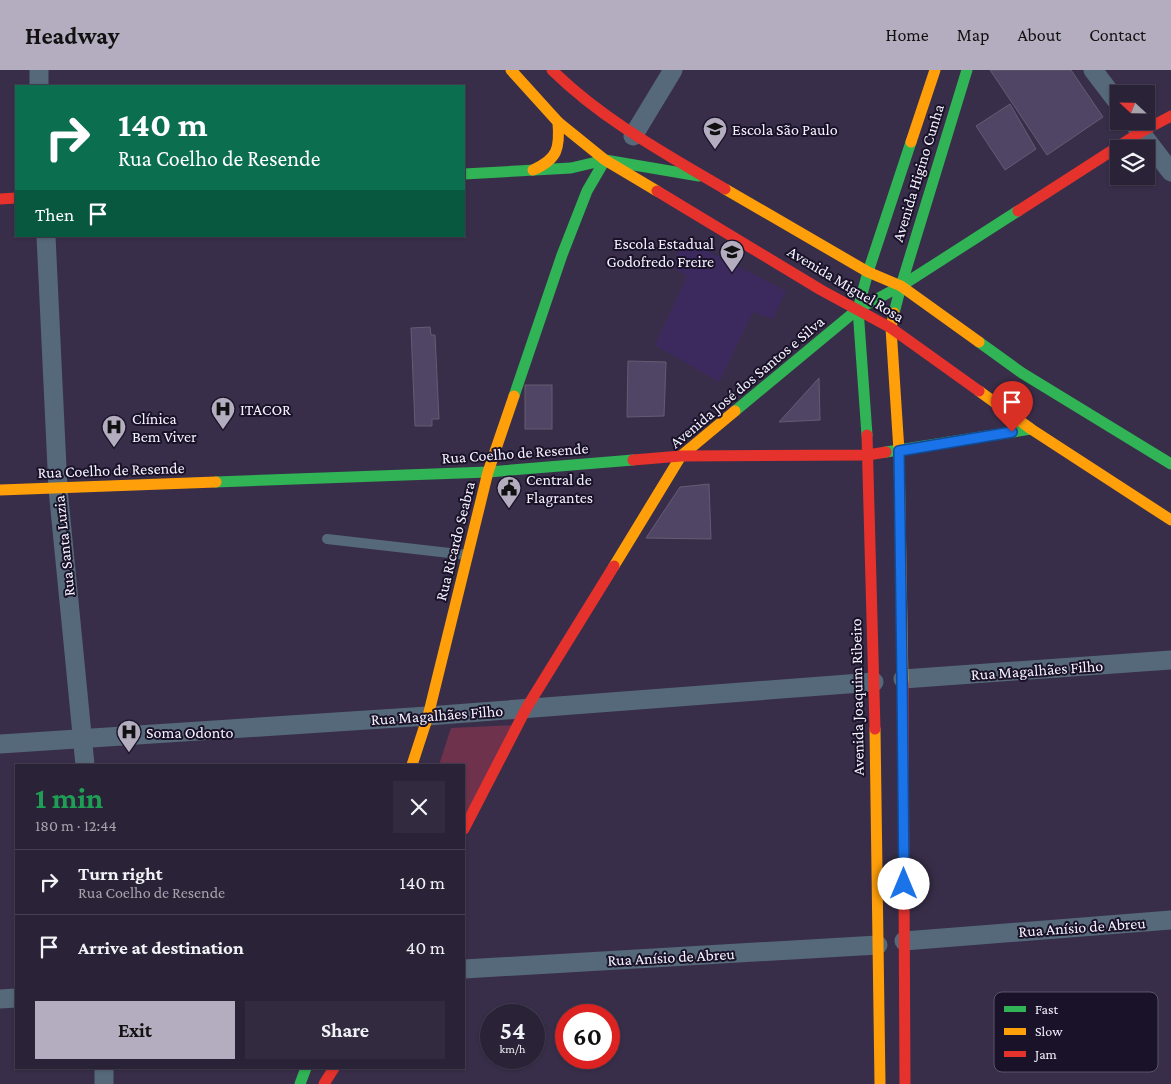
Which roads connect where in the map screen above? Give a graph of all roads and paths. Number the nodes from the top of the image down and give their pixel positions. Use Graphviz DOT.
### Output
graph roads {
  1 [pos="39,70"];
  2 [pos="512,70"];
  3 [pos="552,70"];
  4 [pos="673,70"];
  5 [pos="934,70"];
  6 [pos="967,70"];
  7 [pos="1093,70"];
  8 [pos="39,85"];
  9 [pos="1110,92"];
  10 [pos="1171,116"];
  11 [pos="1155,121"];
  12 [pos="558,122"];
  13 [pos="1132,130"];
  14 [pos="1138,130"];
  15 [pos="633,136"];
  16 [pos="605,160"];
  17 [pos="532,170"];
  18 [pos="1171,172"];
  19 [pos="465,174"];
  20 [pos="703,176"];
  21 [pos="15,198"];
  22 [pos="0,199"];
  23 [pos="46,237"];
  24 [pos="868,272"];
  25 [pos="901,286"];
  26 [pos="858,309"];
  27 [pos="891,328"];
  28 [pos="1031,429"];
  29 [pos="899,451"];
  30 [pos="868,455"];
  31 [pos="681,456"];
  32 [pos="1171,464"];
  33 [pos="488,472"];
  34 [pos="58,489"];
  35 [pos="0,490"];
  36 [pos="1171,520"];
  37 [pos="327,539"];
  38 [pos="468,555"];
  39 [pos="1171,660"];
  40 [pos="902,679"];
  41 [pos="874,682"];
  42 [pos="527,707"];
  43 [pos="428,716"];
  44 [pos="83,739"];
  45 [pos="0,744"];
  46 [pos="85,764"];
  47 [pos="412,764"];
  48 [pos="465,827"];
  49 [pos="1171,920"];
  50 [pos="904,940"];
  51 [pos="878,945"];
  52 [pos="465,969"];
  53 [pos="15,998"];
  54 [pos="0,999"];
  55 [pos="104,1069"];
  56 [pos="306,1069"];
  57 [pos="333,1069"];
  58 [pos="104,1084"];
  59 [pos="300,1084"];
  60 [pos="324,1084"];
  61 [pos="880,1084"];
  62 [pos="905,1084"];
  1 -- 8 [label="street"];
  2 -- 12 [label="main road, Avenida Miguel Rosa"];
  3 -- 15 [label="main road, Avenida Miguel Rosa"];
  4 -- 15 [label="street"];
  5 -- 24 [label="main road, Avenida Higino Cunha"];
  6 -- 25 [label="main road, Avenida Higino Cunha"];
  7 -- 9 [label="street"];
  10 -- 11 [label="main road, Avenida José dos Santos e Silva"];
  12 -- 16 [label="main road, Avenida Miguel Rosa"];
  12 -- 17 [label="main road"];
  13 -- 25 [label="main road, Avenida José dos Santos e Silva"];
  14 -- 18 [label="street"];
  15 -- 20 [label="main road, Avenida Miguel Rosa"];
  16 -- 17 [label="main road"];
  16 -- 20 [label="main road"];
  16 -- 26 [label="main road, Avenida Miguel Rosa"];
  16 -- 33 [label="main road, Rua Ricardo Seabra"];
  17 -- 19 [label="main road"];
  20 -- 24 [label="main road, Avenida Miguel Rosa"];
  21 -- 22 [label="main road"];
  23 -- 34 [label="street, Rua Santa Luzia"];
  24 -- 25 [label="main road, Avenida Miguel Rosa"];
  24 -- 26 [label="main road, Avenida Higino Cunha"];
  25 -- 26 [label="main road, Avenida José dos Santos e Silva"];
  25 -- 27 [label="main road, Avenida Higino Cunha"];
  25 -- 32 [label="main road, Avenida Miguel Rosa"];
  26 -- 27 [label="main road, Avenida Miguel Rosa"];
  26 -- 30 [label="main road, Avenida Joaquim Ribeiro"];
  26 -- 31 [label="main road, Avenida José dos Santos e Silva"];
  27 -- 28 [label="main road, Avenida Miguel Rosa"];
  27 -- 29 [label="main road"];
  28 -- 29 [label="main road, Rua Coelho de Resende"];
  28 -- 36 [label="main road, Avenida Miguel Rosa"];
  29 -- 30 [label="main road, Rua Coelho de Resende"];
  29 -- 40 [label="main road"];
  30 -- 31 [label="main road, Rua Coelho de Resende"];
  30 -- 41 [label="main road, Avenida Joaquim Ribeiro"];
  31 -- 33 [label="main road, Rua Coelho de Resende"];
  31 -- 42 [label="main road, Avenida José dos Santos e Silva"];
  33 -- 34 [label="main road, Rua Coelho de Resende"];
  33 -- 38 [label="main road, Rua Ricardo Seabra"];
  34 -- 35 [label="main road, Rua Coelho de Resende"];
  34 -- 44 [label="street, Rua Santa Luzia"];
  37 -- 38 [label="lane"];
  38 -- 43 [label="main road, Rua Ricardo Seabra"];
  39 -- 40 [label="street, Rua Magalhães Filho"];
  40 -- 50 [label="main road"];
  41 -- 42 [label="street, Rua Magalhães Filho"];
  41 -- 51 [label="main road, Avenida Joaquim Ribeiro"];
  42 -- 43 [label="street, Rua Magalhães Filho"];
  42 -- 48 [label="main road, Avenida José dos Santos e Silva"];
  43 -- 44 [label="street, Rua Magalhães Filho"];
  43 -- 47 [label="main road, Rua Ricardo Seabra"];
  44 -- 45 [label="street, Rua Magalhães Filho"];
  44 -- 46 [label="street, Rua Santa Luzia"];
  49 -- 50 [label="street, Rua Anísio de Abreu"];
  50 -- 62 [label="main road"];
  51 -- 52 [label="street, Rua Anísio de Abreu"];
  51 -- 61 [label="main road, Avenida Joaquim Ribeiro"];
  53 -- 54 [label="street"];
  55 -- 58 [label="street"];
  56 -- 59 [label="main road"];
  57 -- 60 [label="main road"];
}
